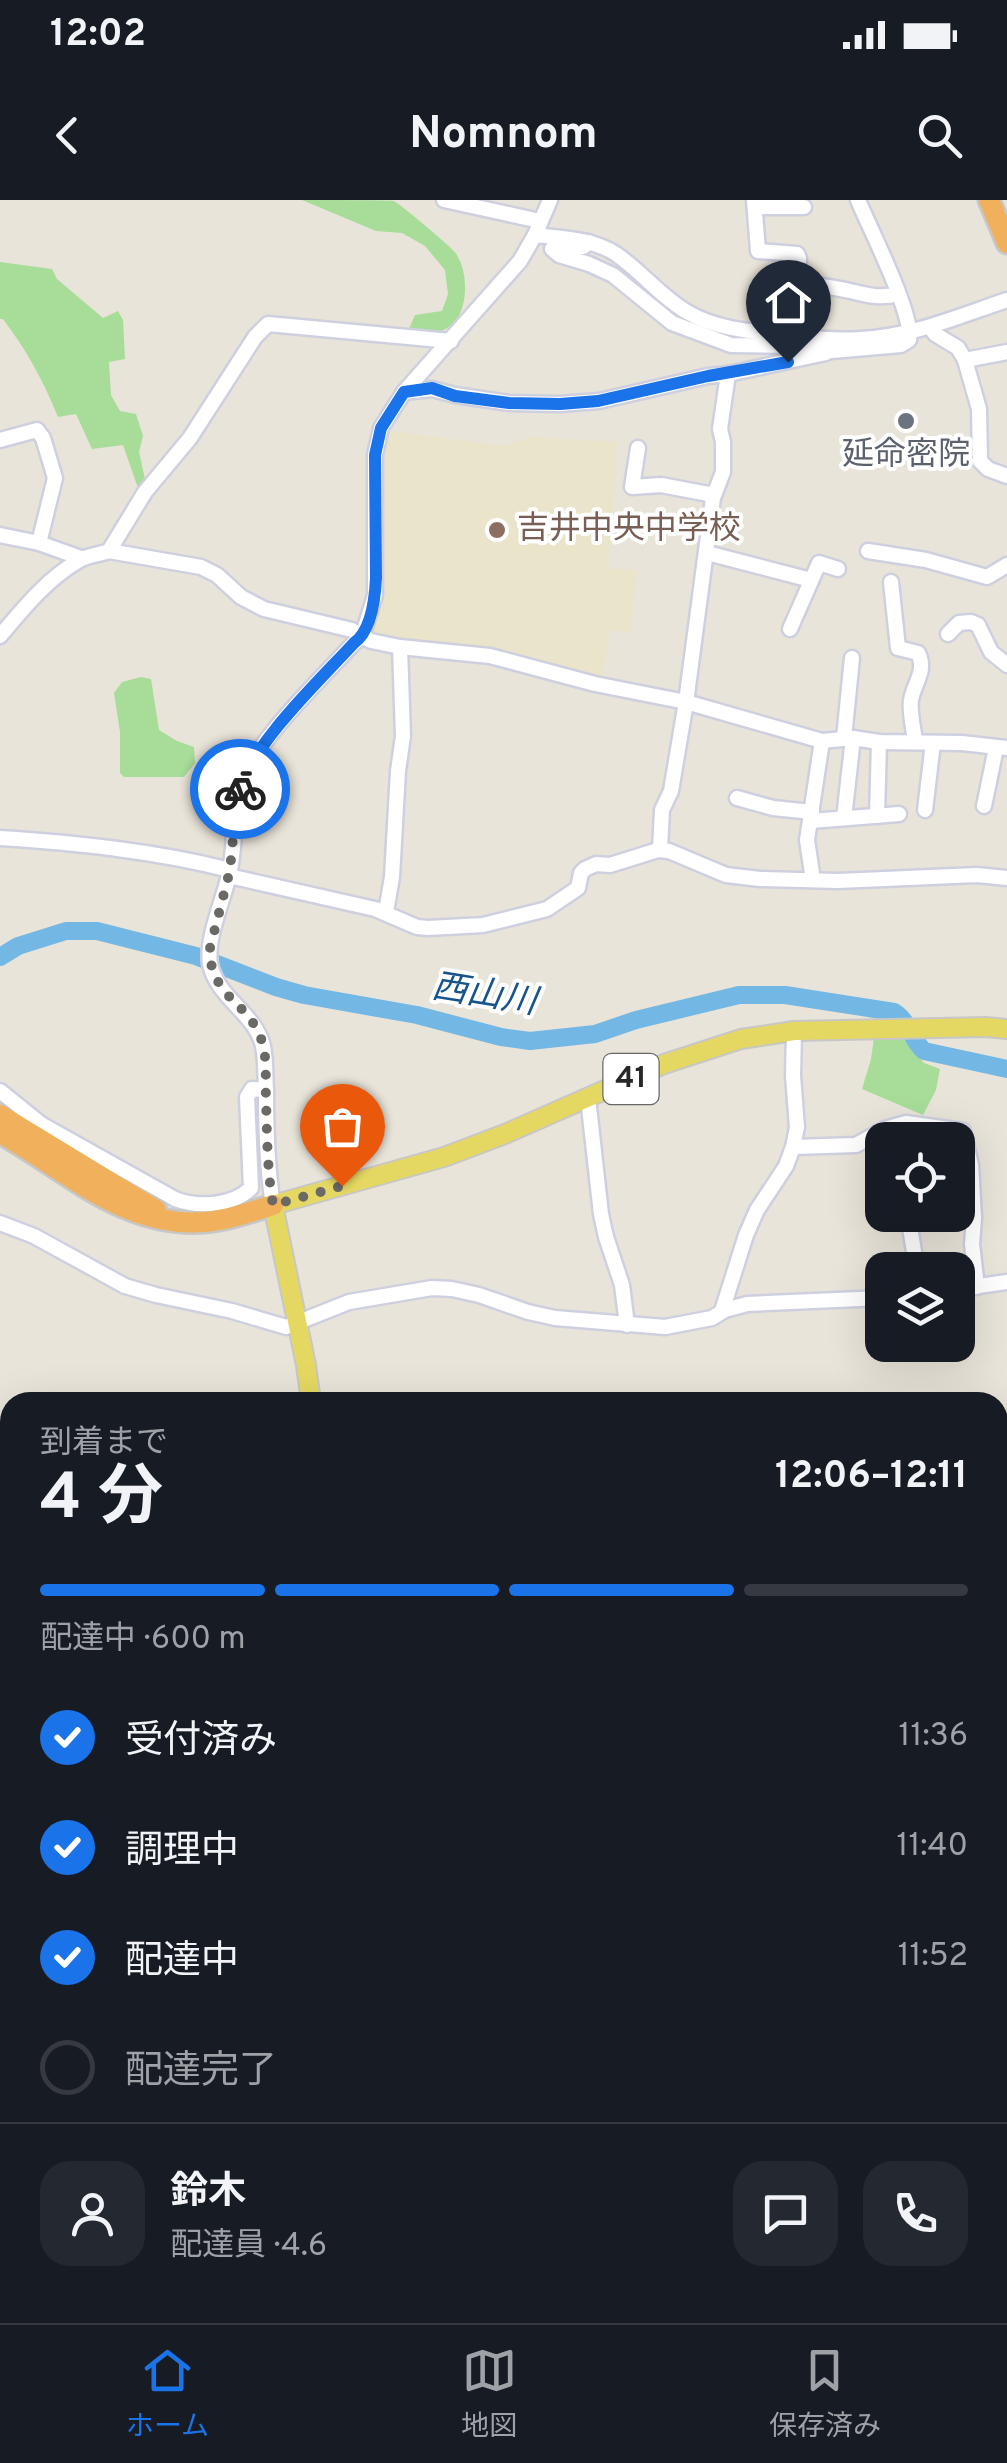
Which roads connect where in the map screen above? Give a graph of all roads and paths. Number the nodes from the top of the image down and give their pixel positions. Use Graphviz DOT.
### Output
graph roads {
  1 [pos="444,200"];
  2 [pos="550,200"];
  3 [pos="858,200"];
  4 [pos="754,203"];
  5 [pos="804,206"];
  6 [pos="998,212"];
  7 [pos="538,228"];
  8 [pos="589,242"];
  9 [pos="1007,243"];
  10 [pos="898,294"];
  11 [pos="1007,300"];
  12 [pos="930,326"];
  13 [pos="911,331"];
  14 [pos="451,340"];
  15 [pos="832,351"];
  16 [pos="1007,352"];
  17 [pos="965,360"];
  18 [pos="728,374"];
  19 [pos="404,392"];
  20 [pos="0,440"];
  21 [pos="638,448"];
  22 [pos="1007,476"];
  23 [pos="714,495"];
  24 [pos="0,535"];
  25 [pos="39,543"];
  26 [pos="868,550"];
  27 [pos="109,551"];
  28 [pos="707,553"];
  29 [pos="81,558"];
  30 [pos="1007,565"];
  31 [pos="838,568"];
  32 [pos="811,580"];
  33 [pos="891,582"];
  34 [pos="790,629"];
  35 [pos="948,634"];
  36 [pos="0,636"];
  37 [pos="362,637"];
  38 [pos="400,647"];
  39 [pos="852,658"];
  40 [pos="1007,665"];
  41 [pos="686,702"];
  42 [pos="848,738"];
  43 [pos="822,741"];
  44 [pos="880,742"];
  45 [pos="915,742"];
  46 [pos="932,743"];
  47 [pos="1002,748"];
  48 [pos="737,798"];
  49 [pos="984,806"];
  50 [pos="925,810"];
  51 [pos="899,814"];
  52 [pos="811,816"];
  53 [pos="877,816"];
  54 [pos="844,818"];
  55 [pos="0,838"];
  56 [pos="660,850"];
  57 [pos="230,873"];
  58 [pos="1007,878"];
  59 [pos="813,880"];
  60 [pos="386,912"];
  61 [pos="1007,1029"];
  62 [pos="794,1031"];
  63 [pos="266,1090"];
  64 [pos="0,1091"];
  65 [pos="588,1098"];
  66 [pos="0,1115"];
  67 [pos="2,1135"];
  68 [pos="865,1141"];
  69 [pos="793,1147"];
  70 [pos="273,1205"];
  71 [pos="194,1222"];
  72 [pos="0,1223"];
  73 [pos="973,1232"];
  74 [pos="1007,1282"];
  75 [pos="978,1286"];
  76 [pos="975,1287"];
  77 [pos="865,1299"];
  78 [pos="722,1311"];
  79 [pos="298,1322"];
  80 [pos="627,1325"];
  81 [pos="310,1392"];
  1 -- 7 [label="street"];
  2 -- 7 [label="street"];
  3 -- 10 [label="street"];
  4 -- 5 [label="street"];
  4 -- 10 [label="street"];
  6 -- 9 [label="highway"];
  7 -- 8 [label="street"];
  7 -- 14 [label="street"];
  8 -- 13 [label="street"];
  8 -- 15 [label="street"];
  10 -- 13 [label="street"];
  11 -- 12 [label="street"];
  12 -- 13 [label="street"];
  12 -- 17 [label="street"];
  13 -- 15 [label="street"];
  14 -- 19 [label="street"];
  14 -- 27 [label="street"];
  15 -- 18 [label="street"];
  16 -- 17 [label="street"];
  17 -- 22 [label="street"];
  18 -- 19 [label="street"];
  18 -- 23 [label="street"];
  19 -- 37 [label="street"];
  20 -- 25 [label="street"];
  21 -- 23 [label="street"];
  23 -- 28 [label="street"];
  24 -- 25 [label="street"];
  25 -- 29 [label="street"];
  26 -- 30 [label="street"];
  27 -- 29 [label="street"];
  27 -- 37 [label="street"];
  28 -- 32 [label="street"];
  28 -- 41 [label="street"];
  29 -- 36 [label="street"];
  31 -- 32 [label="street"];
  32 -- 34 [label="street"];
  33 -- 45 [label="street"];
  35 -- 40 [label="street"];
  37 -- 38 [label="street"];
  37 -- 57 [label="street"];
  38 -- 41 [label="street"];
  38 -- 60 [label="street"];
  39 -- 42 [label="street"];
  41 -- 43 [label="street"];
  41 -- 56 [label="street"];
  42 -- 43 [label="street"];
  42 -- 44 [label="street"];
  42 -- 54 [label="street"];
  43 -- 52 [label="street"];
  44 -- 45 [label="street"];
  44 -- 53 [label="street"];
  45 -- 46 [label="street"];
  46 -- 47 [label="street"];
  46 -- 50 [label="street"];
  47 -- 49 [label="street"];
  48 -- 52 [label="street"];
  51 -- 53 [label="street"];
  52 -- 54 [label="street"];
  52 -- 59 [label="street"];
  53 -- 54 [label="street"];
  55 -- 57 [label="street"];
  56 -- 59 [label="street"];
  56 -- 60 [label="street"];
  57 -- 60 [label="street"];
  57 -- 63 [label="street"];
  58 -- 59 [label="street"];
  61 -- 62 [label="main road, 41"];
  62 -- 65 [label="main road, 41"];
  62 -- 69 [label="street"];
  63 -- 64 [label="street"];
  63 -- 70 [label="street"];
  65 -- 70 [label="main road, 41"];
  65 -- 80 [label="street"];
  66 -- 71 [label="highway"];
  67 -- 71 [label="highway"];
  68 -- 69 [label="street"];
  69 -- 78 [label="street"];
  70 -- 71 [label="highway"];
  70 -- 79 [label="main road"];
  72 -- 79 [label="street"];
  73 -- 75 [label="street"];
  74 -- 75 [label="street"];
  75 -- 76 [label="street"];
  77 -- 78 [label="street"];
  78 -- 80 [label="street"];
  79 -- 80 [label="street"];
  79 -- 81 [label="main road"];
}
